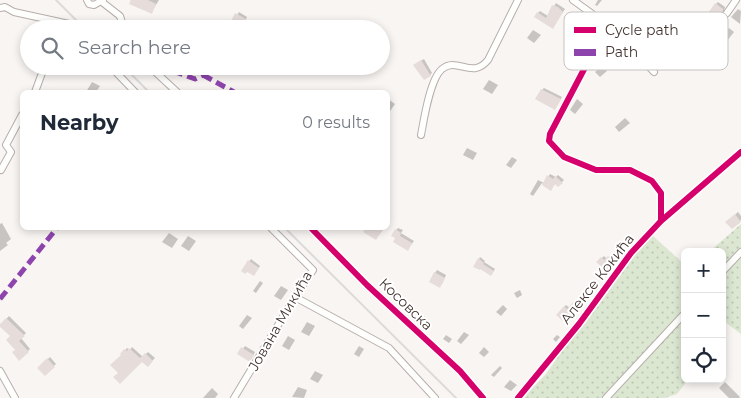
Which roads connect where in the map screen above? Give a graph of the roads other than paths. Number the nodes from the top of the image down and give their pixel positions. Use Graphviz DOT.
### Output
graph roads {
  1 [pos="87,0"];
  2 [pos="518,0"];
  3 [pos="573,0"];
  4 [pos="736,0"];
  5 [pos="102,1"];
  6 [pos="0,8"];
  7 [pos="590,12"];
  8 [pos="728,12"];
  9 [pos="43,20"];
  10 [pos="121,20"];
  11 [pos="584,70"];
  12 [pos="41,75"];
  13 [pos="119,75"];
  14 [pos="159,75"];
  15 [pos="36,90"];
  16 [pos="133,90"];
  17 [pos="175,90"];
  18 [pos="20,119"];
  19 [pos="421,135"];
  20 [pos="741,152"];
  21 [pos="1,170"];
  22 [pos="661,221"];
  23 [pos="273,230"];
  24 [pos="313,230"];
  25 [pos="741,252"];
  26 [pos="726,268"];
  27 [pos="294,296"];
  28 [pos="681,316"];
  29 [pos="0,371"];
  30 [pos="2,382"];
  31 [pos="15,398"];
  32 [pos="234,398"];
  33 [pos="435,398"];
  34 [pos="483,398"];
  35 [pos="518,398"];
  36 [pos="606,398"];
  1 -- 5 [label="street"];
  2 -- 19 [label="street"];
  3 -- 7 [label="street"];
  4 -- 8 [label="street"];
  5 -- 10 [label="street"];
  6 -- 9 [label="street"];
  11 -- 22 [label="street"];
  12 -- 15 [label="street"];
  13 -- 16 [label="street"];
  14 -- 17 [label="street"];
  18 -- 21 [label="street"];
  20 -- 22 [label="street, Алексе Кокића"];
  22 -- 35 [label="street, Алексе Кокића"];
  23 -- 27 [label="street, Јована Микића"];
  24 -- 34 [label="street, Косовска"];
  25 -- 26 [label="street"];
  27 -- 32 [label="street, Јована Микића"];
  27 -- 33 [label="street"];
  28 -- 36 [label="street"];
  29 -- 30 [label="street"];
  30 -- 31 [label="street"];
}
